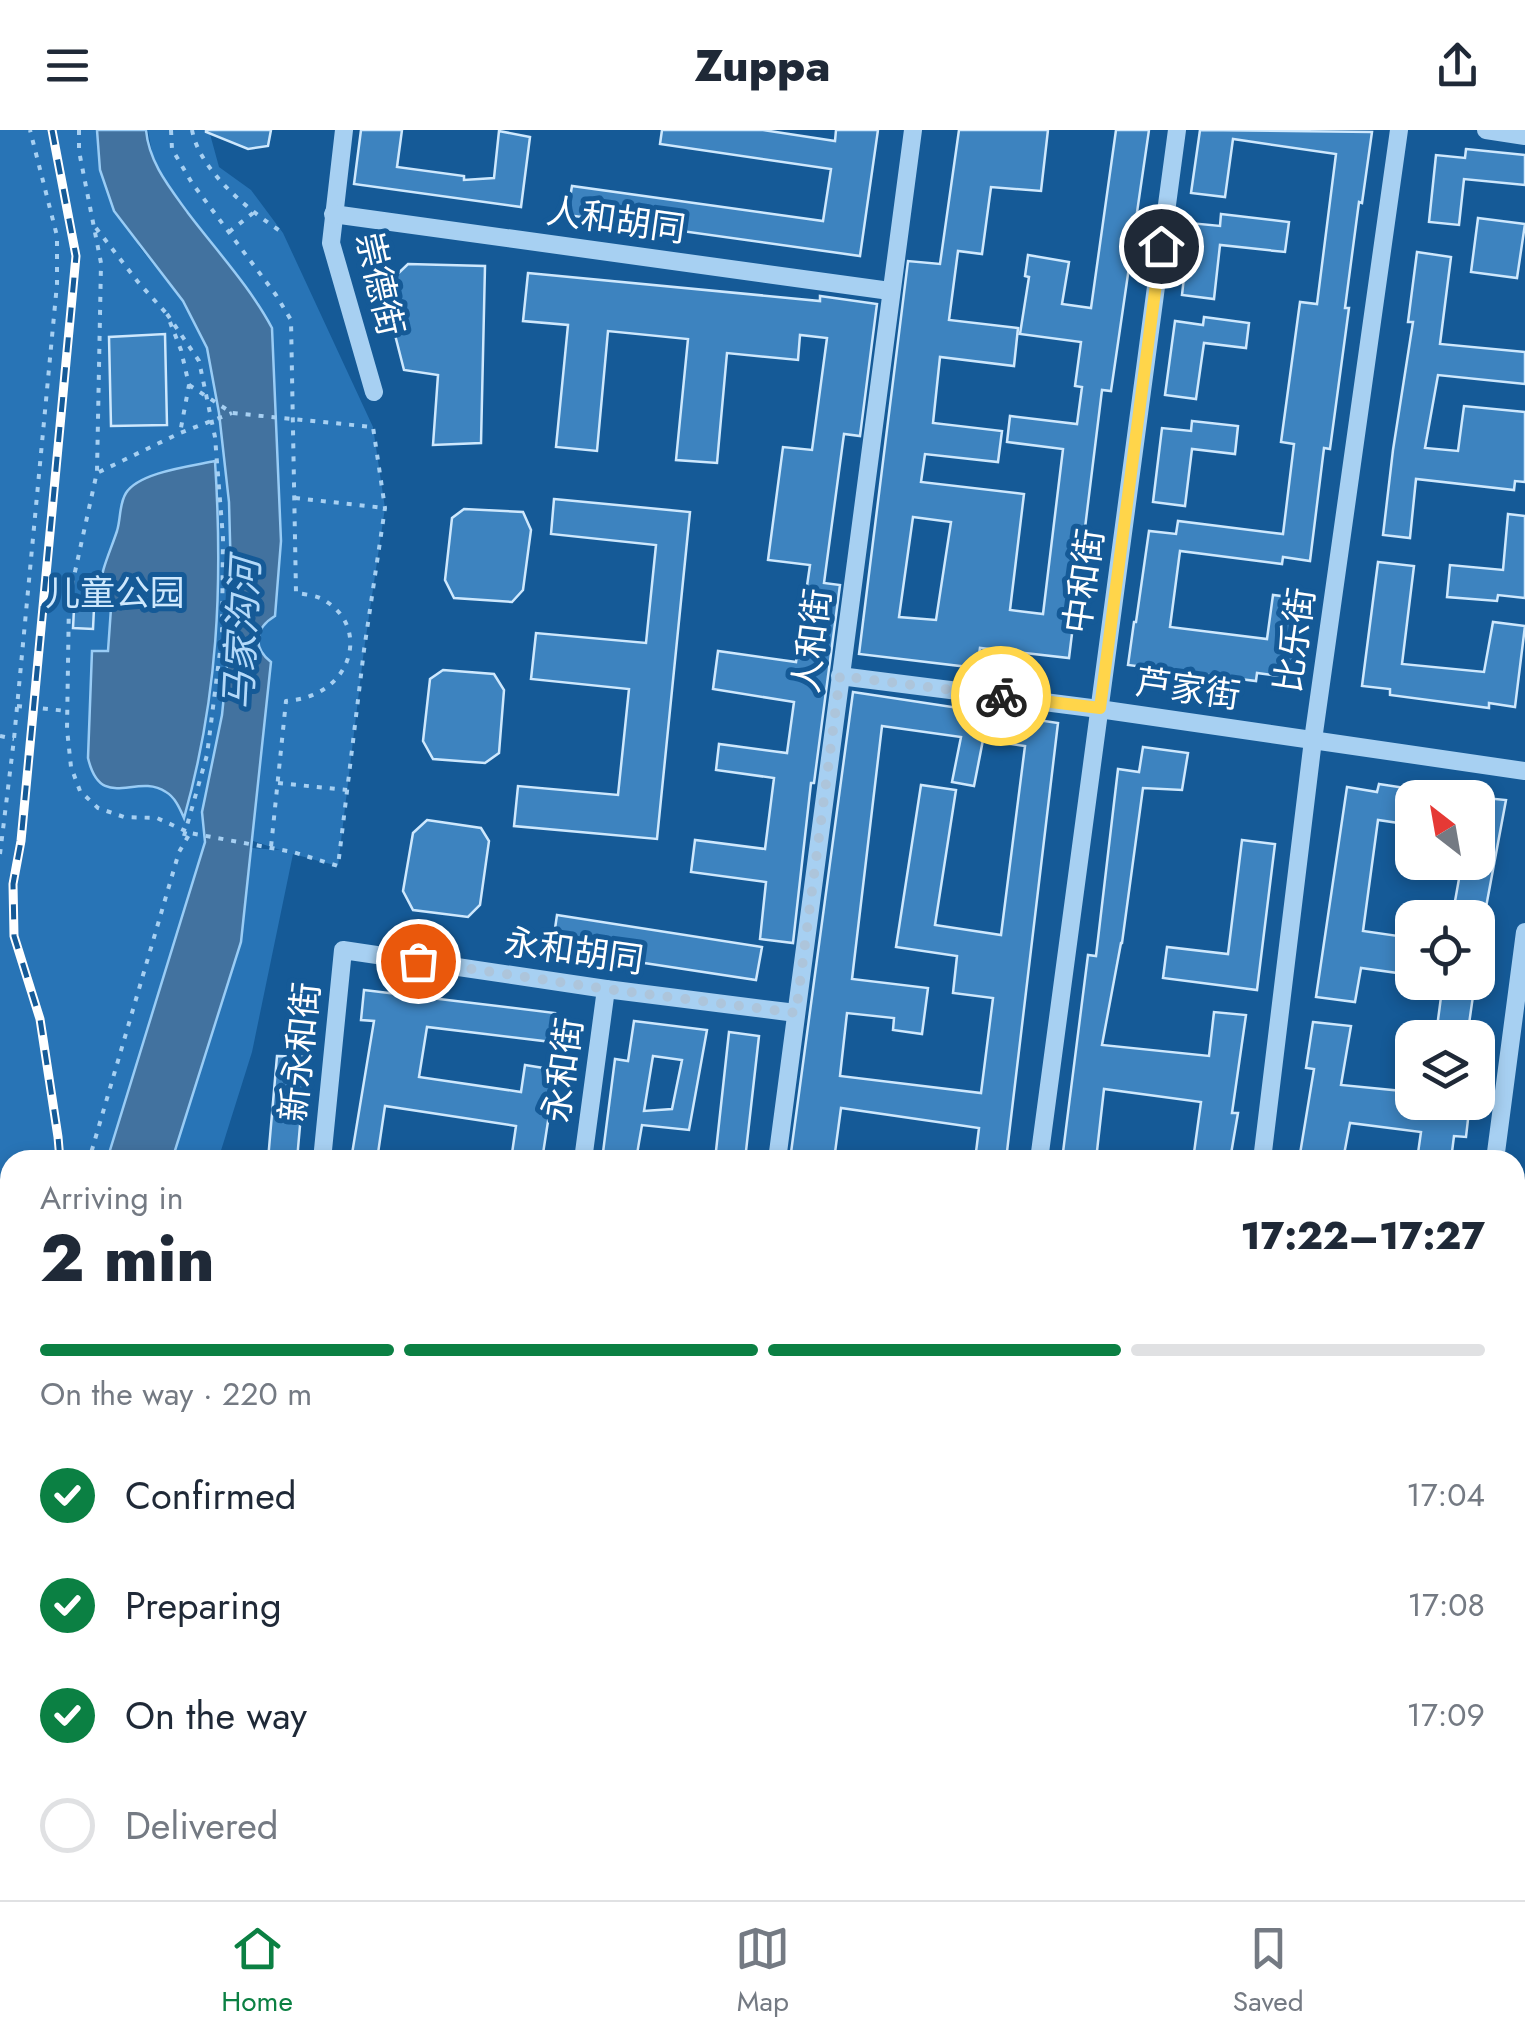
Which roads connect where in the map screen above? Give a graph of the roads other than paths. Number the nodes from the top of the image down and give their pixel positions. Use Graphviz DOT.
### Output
graph roads {
  1 [pos="344,130"];
  2 [pos="913,130"];
  3 [pos="1177,130"];
  4 [pos="1400,130"];
  5 [pos="1486,130"];
  6 [pos="1525,136"];
  7 [pos="333,214"];
  8 [pos="890,291"];
  9 [pos="374,392"];
  10 [pos="840,676"];
  11 [pos="1100,708"];
  12 [pos="1313,740"];
  13 [pos="1525,771"];
  14 [pos="1525,932"];
  15 [pos="344,950"];
  16 [pos="606,989"];
  17 [pos="796,1013"];
  18 [pos="323,1150"];
  19 [pos="584,1150"];
  20 [pos="777,1150"];
  21 [pos="1040,1150"];
  22 [pos="1263,1150"];
  23 [pos="1495,1150"];
  1 -- 7 [label="street, 崇德街"];
  2 -- 8 [label="street, 人和街"];
  3 -- 11 [label="street, 中和街"];
  4 -- 12 [label="street, 比乐街"];
  5 -- 6 [label="street"];
  7 -- 8 [label="street, 人和胡同"];
  7 -- 9 [label="street, 崇德街"];
  8 -- 10 [label="street, 人和街"];
  10 -- 11 [label="street, 芦家街"];
  10 -- 17 [label="street, 人和街"];
  11 -- 12 [label="street, 芦家街"];
  11 -- 21 [label="street, 中和街"];
  12 -- 13 [label="street, 芦家街"];
  12 -- 22 [label="street, 比乐街"];
  14 -- 23 [label="street"];
  15 -- 16 [label="street, 永和胡同"];
  15 -- 18 [label="street, 新永和街"];
  16 -- 17 [label="street, 永和胡同"];
  16 -- 19 [label="street, 永和街"];
  17 -- 20 [label="street, 人和街"];
}
